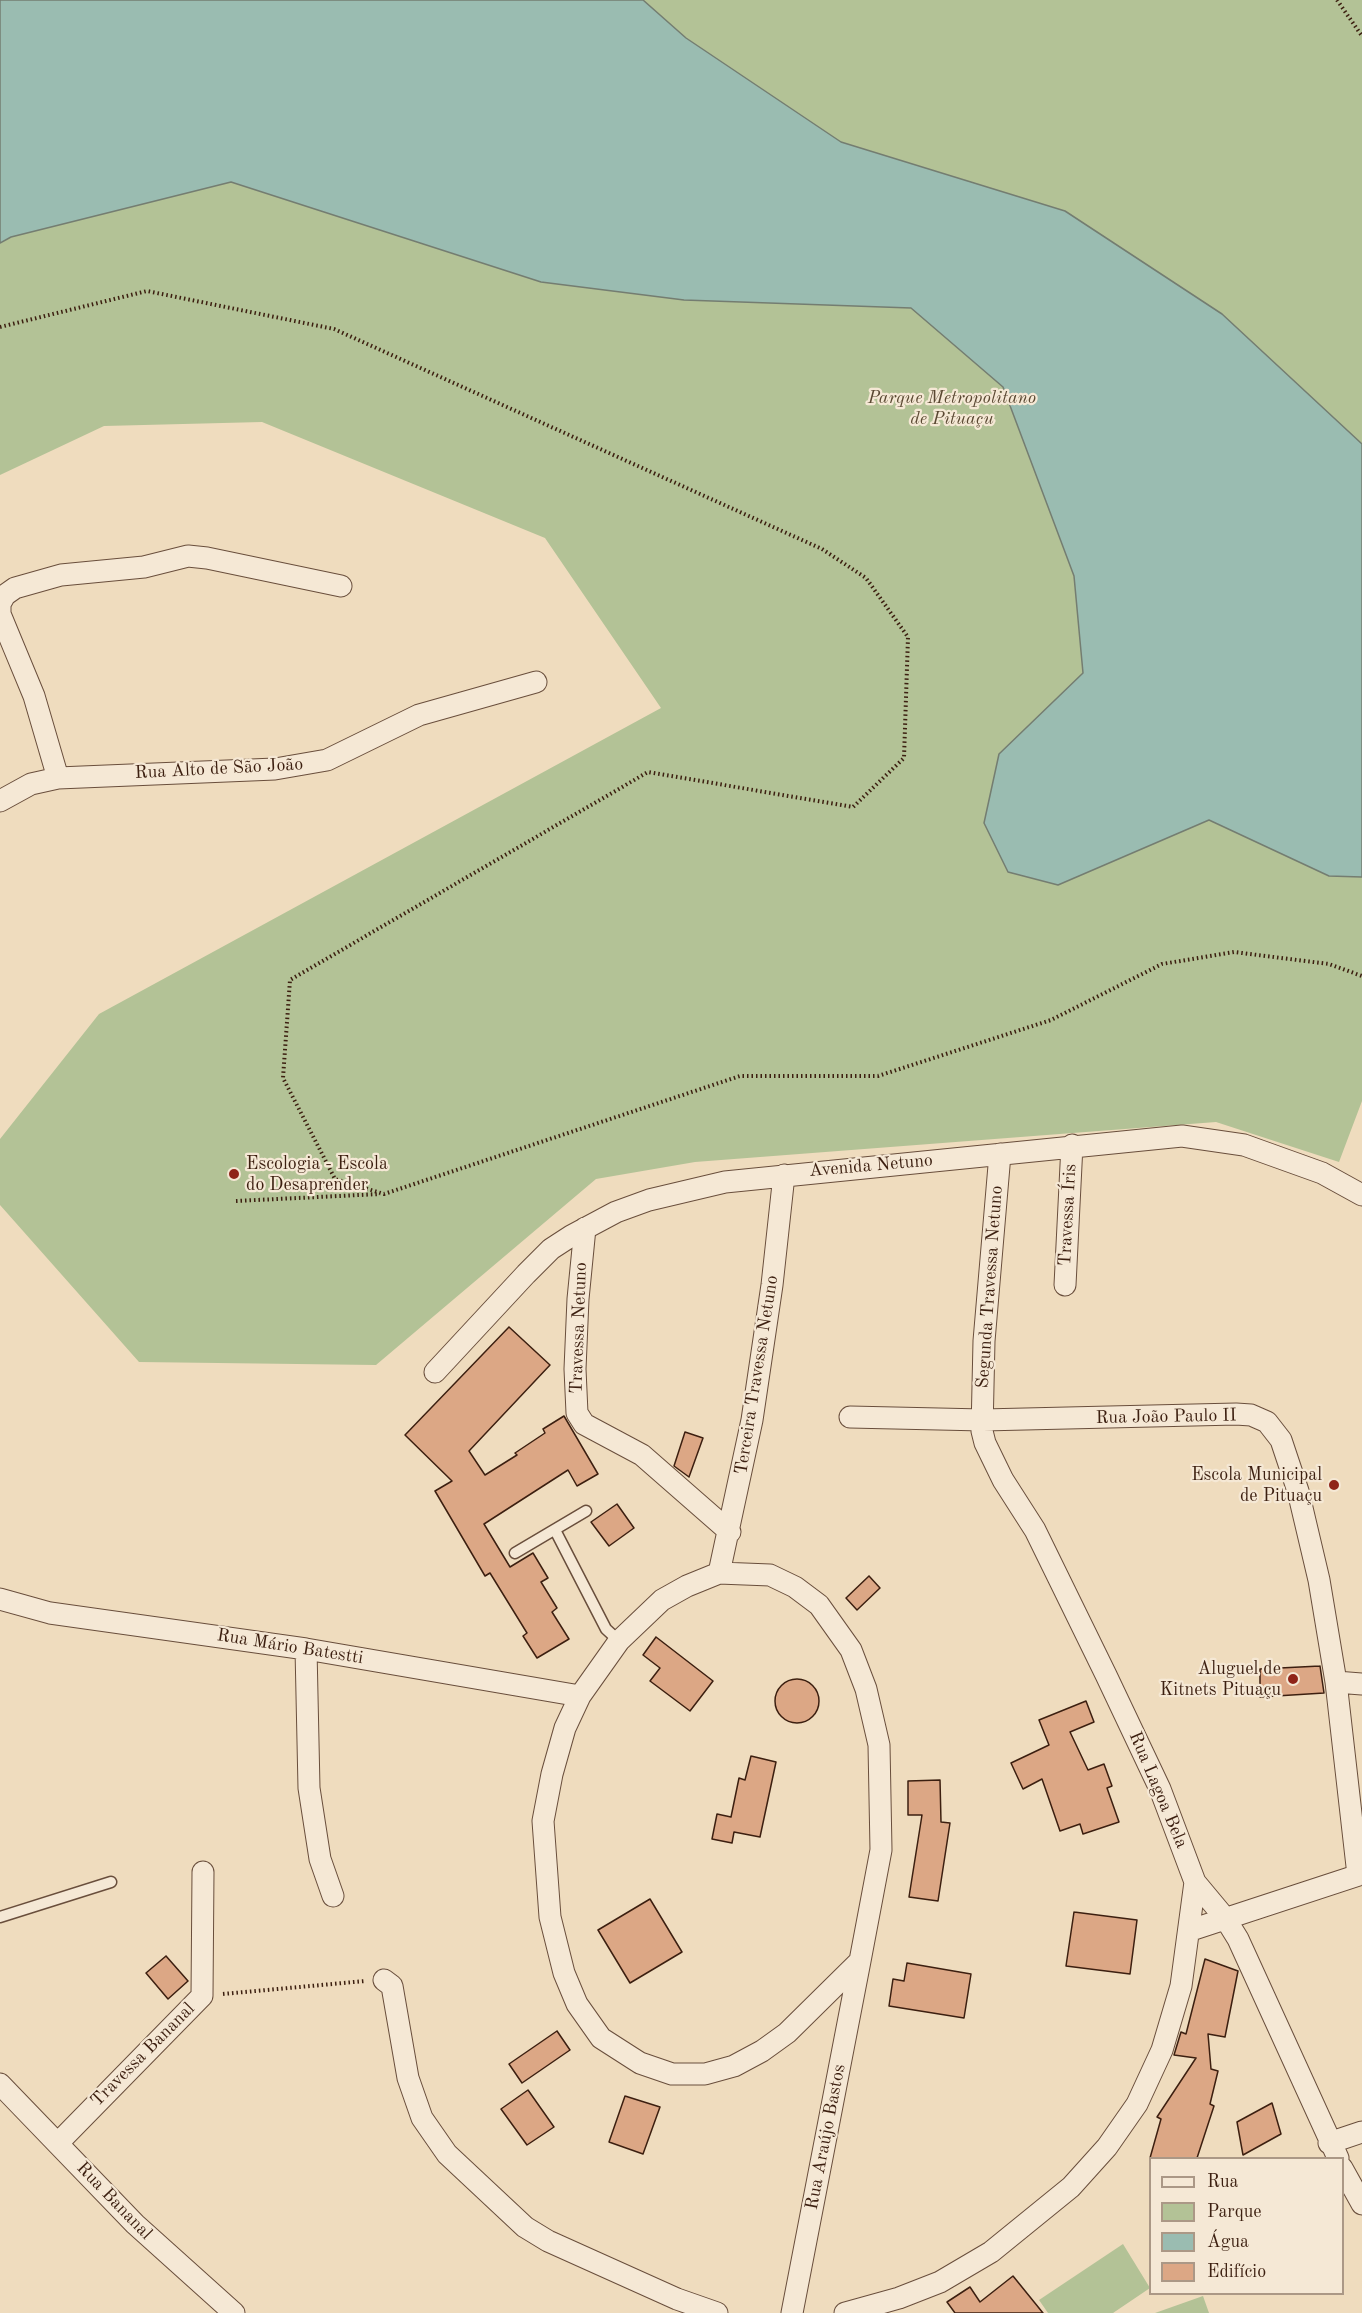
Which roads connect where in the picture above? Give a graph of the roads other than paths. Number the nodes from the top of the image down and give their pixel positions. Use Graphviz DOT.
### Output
graph roads {
  1 [pos="342,586"];
  2 [pos="536,682"];
  3 [pos="58,778"];
  4 [pos="0,801"];
  5 [pos="1072,1145"];
  6 [pos="1000,1154"];
  7 [pos="784,1175"];
  8 [pos="1362,1195"];
  9 [pos="585,1228"];
  10 [pos="1065,1285"];
  11 [pos="435,1372"];
  12 [pos="850,1418"];
  13 [pos="982,1420"];
  14 [pos="586,1511"];
  15 [pos="555,1530"];
  16 [pos="730,1533"];
  17 [pos="515,1553"];
  18 [pos="719,1573"];
  19 [pos="0,1599"];
  20 [pos="619,1641"];
  21 [pos="306,1649"];
  22 [pos="1336,1682"];
  23 [pos="1362,1684"];
  24 [pos="580,1696"];
  25 [pos="203,1872"];
  26 [pos="1360,1875"];
  27 [pos="111,1882"];
  28 [pos="1195,1882"];
  29 [pos="333,1896"];
  30 [pos="0,1917"];
  31 [pos="1225,1918"];
  32 [pos="1191,1930"];
  33 [pos="860,1961"];
  34 [pos="384,1980"];
  35 [pos="0,2084"];
  36 [pos="1362,2132"];
  37 [pos="58,2143"];
  38 [pos="1333,2151"];
  39 [pos="1344,2172"];
  40 [pos="1362,2204"];
  41 [pos="234,2313"];
  42 [pos="717,2313"];
  43 [pos="792,2313"];
  44 [pos="845,2313"];
  1 -- 3 [label="street"];
  2 -- 3 [label="street, Rua Alto de São João"];
  3 -- 4 [label="street, Rua Alto de São João"];
  5 -- 6 [label="street, Avenida Netuno"];
  5 -- 8 [label="street, Avenida Netuno"];
  5 -- 10 [label="street, Travessa Íris"];
  6 -- 7 [label="street, Avenida Netuno"];
  6 -- 13 [label="street, Segunda Travessa Netuno"];
  7 -- 9 [label="street, Avenida Netuno"];
  7 -- 16 [label="street, Terceira Travessa Netuno"];
  9 -- 11 [label="street, Avenida Netuno"];
  9 -- 16 [label="street, Travessa Netuno"];
  12 -- 13 [label="street, Rua João Paulo II"];
  13 -- 22 [label="street, Rua João Paulo II"];
  13 -- 28 [label="street, Rua Lagoa Bela"];
  14 -- 15 [label="lane"];
  15 -- 17 [label="lane"];
  15 -- 20 [label="lane"];
  16 -- 18 [label="street, Terceira Travessa Netuno"];
  18 -- 20 [label="street, Rua Araújo Bastos"];
  18 -- 33 [label="street, Rua Araújo Bastos"];
  19 -- 21 [label="street, Rua Mário Batestti"];
  20 -- 24 [label="street, Rua Araújo Bastos"];
  21 -- 24 [label="street, Rua Mário Batestti"];
  21 -- 29 [label="street"];
  22 -- 23 [label="street"];
  22 -- 26 [label="street, Rua João Paulo II"];
  24 -- 33 [label="street, Rua Araújo Bastos"];
  25 -- 37 [label="street, Travessa Bananal"];
  26 -- 31 [label="street"];
  27 -- 30 [label="lane"];
  28 -- 31 [label="street, Rua Lagoa Bela"];
  28 -- 32 [label="street"];
  31 -- 32 [label="street"];
  31 -- 38 [label="street, Rua Lagoa Bela"];
  32 -- 44 [label="street"];
  33 -- 43 [label="street, Rua Araújo Bastos"];
  34 -- 42 [label="street"];
  35 -- 37 [label="street, Rua Bananal"];
  36 -- 38 [label="street"];
  37 -- 41 [label="street, Rua Bananal"];
  39 -- 40 [label="street"];
}
